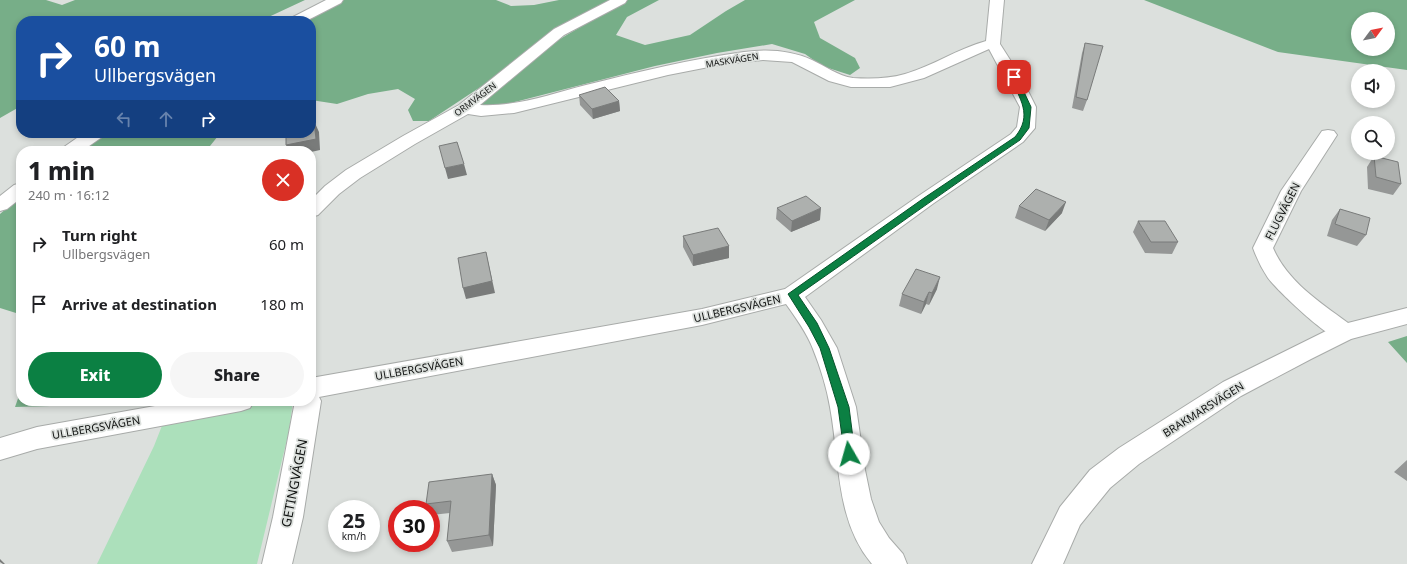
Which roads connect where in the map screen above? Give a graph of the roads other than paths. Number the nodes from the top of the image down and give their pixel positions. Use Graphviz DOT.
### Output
graph roads {
  1 [pos="336,0"];
  2 [pos="620,0"];
  3 [pos="997,0"];
  4 [pos="306,16"];
  5 [pos="993,44"];
  6 [pos="465,109"];
  7 [pos="1328,135"];
  8 [pos="89,138"];
  9 [pos="77,146"];
  10 [pos="16,193"];
  11 [pos="0,205"];
  12 [pos="316,206"];
  13 [pos="792,294"];
  14 [pos="1407,316"];
  15 [pos="1344,332"];
  16 [pos="316,387"];
  17 [pos="213,406"];
  18 [pos="307,406"];
  19 [pos="0,449"];
  20 [pos="277,564"];
  21 [pos="892,564"];
  22 [pos="1047,564"];
  1 -- 4 [label="street"];
  2 -- 6 [label="street, ORMVÄGEN"];
  3 -- 5 [label="street"];
  5 -- 6 [label="street, MASKVÄGEN"];
  5 -- 13 [label="street, ULLBERGSVÄGEN"];
  6 -- 12 [label="street, ORMVÄGEN"];
  7 -- 15 [label="street, FLUGVÄGEN"];
  8 -- 9 [label="street"];
  10 -- 11 [label="street"];
  13 -- 16 [label="street, ULLBERGSVÄGEN"];
  13 -- 21 [label="street"];
  14 -- 15 [label="street, BRAKMARSVÄGEN"];
  15 -- 22 [label="street, BRAKMARSVÄGEN"];
  17 -- 19 [label="street, ULLBERGSVÄGEN"];
  18 -- 20 [label="street, GETINGVÄGEN"];
}
